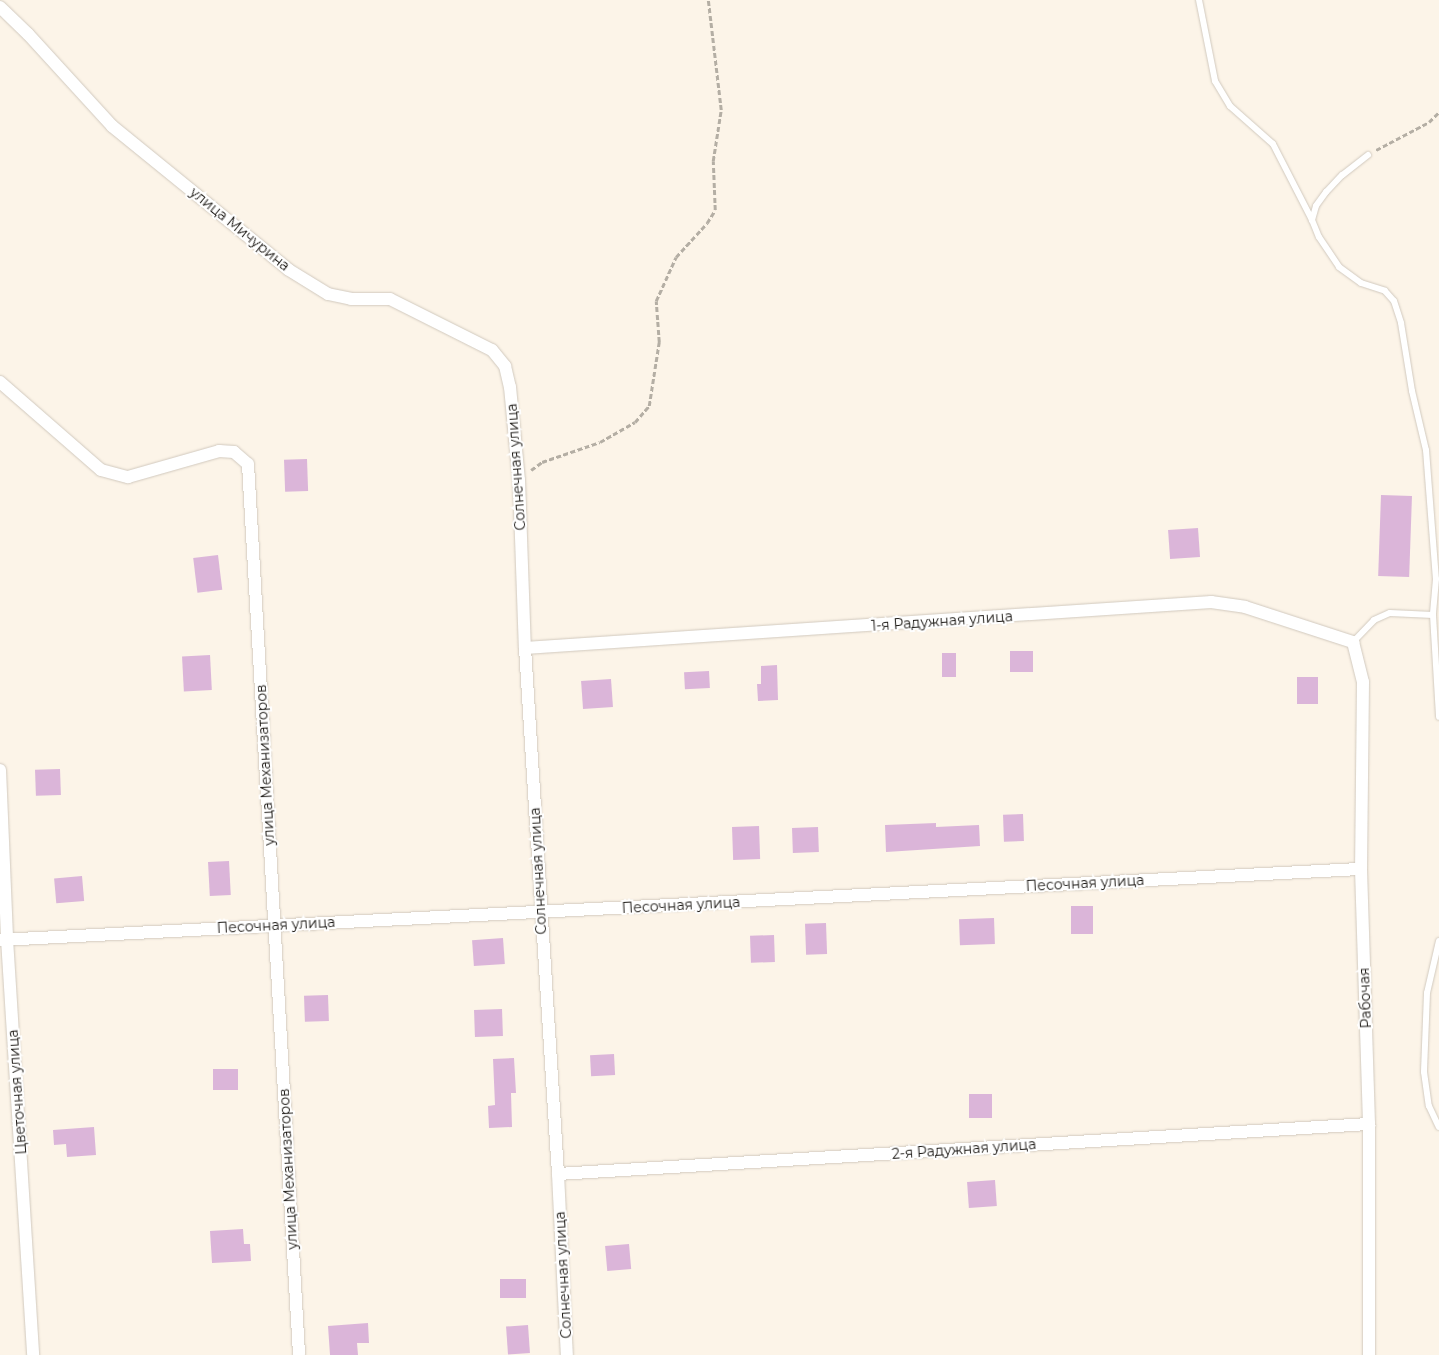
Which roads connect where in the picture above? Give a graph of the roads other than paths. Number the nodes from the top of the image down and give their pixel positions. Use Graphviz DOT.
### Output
graph roads {
  1 [pos="1198,0"];
  2 [pos="0,7"];
  3 [pos="1368,155"];
  4 [pos="1312,220"];
  5 [pos="0,382"];
  6 [pos="510,387"];
  7 [pos="1437,598"];
  8 [pos="1433,615"];
  9 [pos="1353,642"];
  10 [pos="525,648"];
  11 [pos="1439,717"];
  12 [pos="0,770"];
  13 [pos="1361,869"];
  14 [pos="541,912"];
  15 [pos="274,926"];
  16 [pos="4,940"];
  17 [pos="1439,941"];
  18 [pos="1369,1124"];
  19 [pos="1439,1127"];
  20 [pos="558,1174"];
  21 [pos="33,1355"];
  22 [pos="299,1355"];
  23 [pos="566,1355"];
  24 [pos="1369,1355"];
  1 -- 4 [label="lane"];
  2 -- 6 [label="street, улица Мичурина"];
  3 -- 4 [label="lane"];
  4 -- 7 [label="lane"];
  5 -- 15 [label="street, улица Механизаторов"];
  6 -- 10 [label="street, Солнечная улица"];
  7 -- 8 [label="lane"];
  8 -- 9 [label="lane"];
  8 -- 11 [label="lane"];
  9 -- 10 [label="street, 1-я Радужная улица"];
  9 -- 13 [label="street, Рабочая"];
  10 -- 14 [label="street, Солнечная улица"];
  12 -- 16 [label="street, Цветочная улица"];
  13 -- 14 [label="street, Песочная улица"];
  13 -- 18 [label="street, Рабочая"];
  14 -- 15 [label="street, Песочная улица"];
  14 -- 20 [label="street, Солнечная улица"];
  15 -- 16 [label="street, Песочная улица"];
  15 -- 22 [label="street, улица Механизаторов"];
  16 -- 21 [label="street, Цветочная улица"];
  17 -- 19 [label="lane"];
  18 -- 20 [label="street, 2-я Радужная улица"];
  18 -- 24 [label="street, Рабочая"];
  20 -- 23 [label="street, Солнечная улица"];
}
